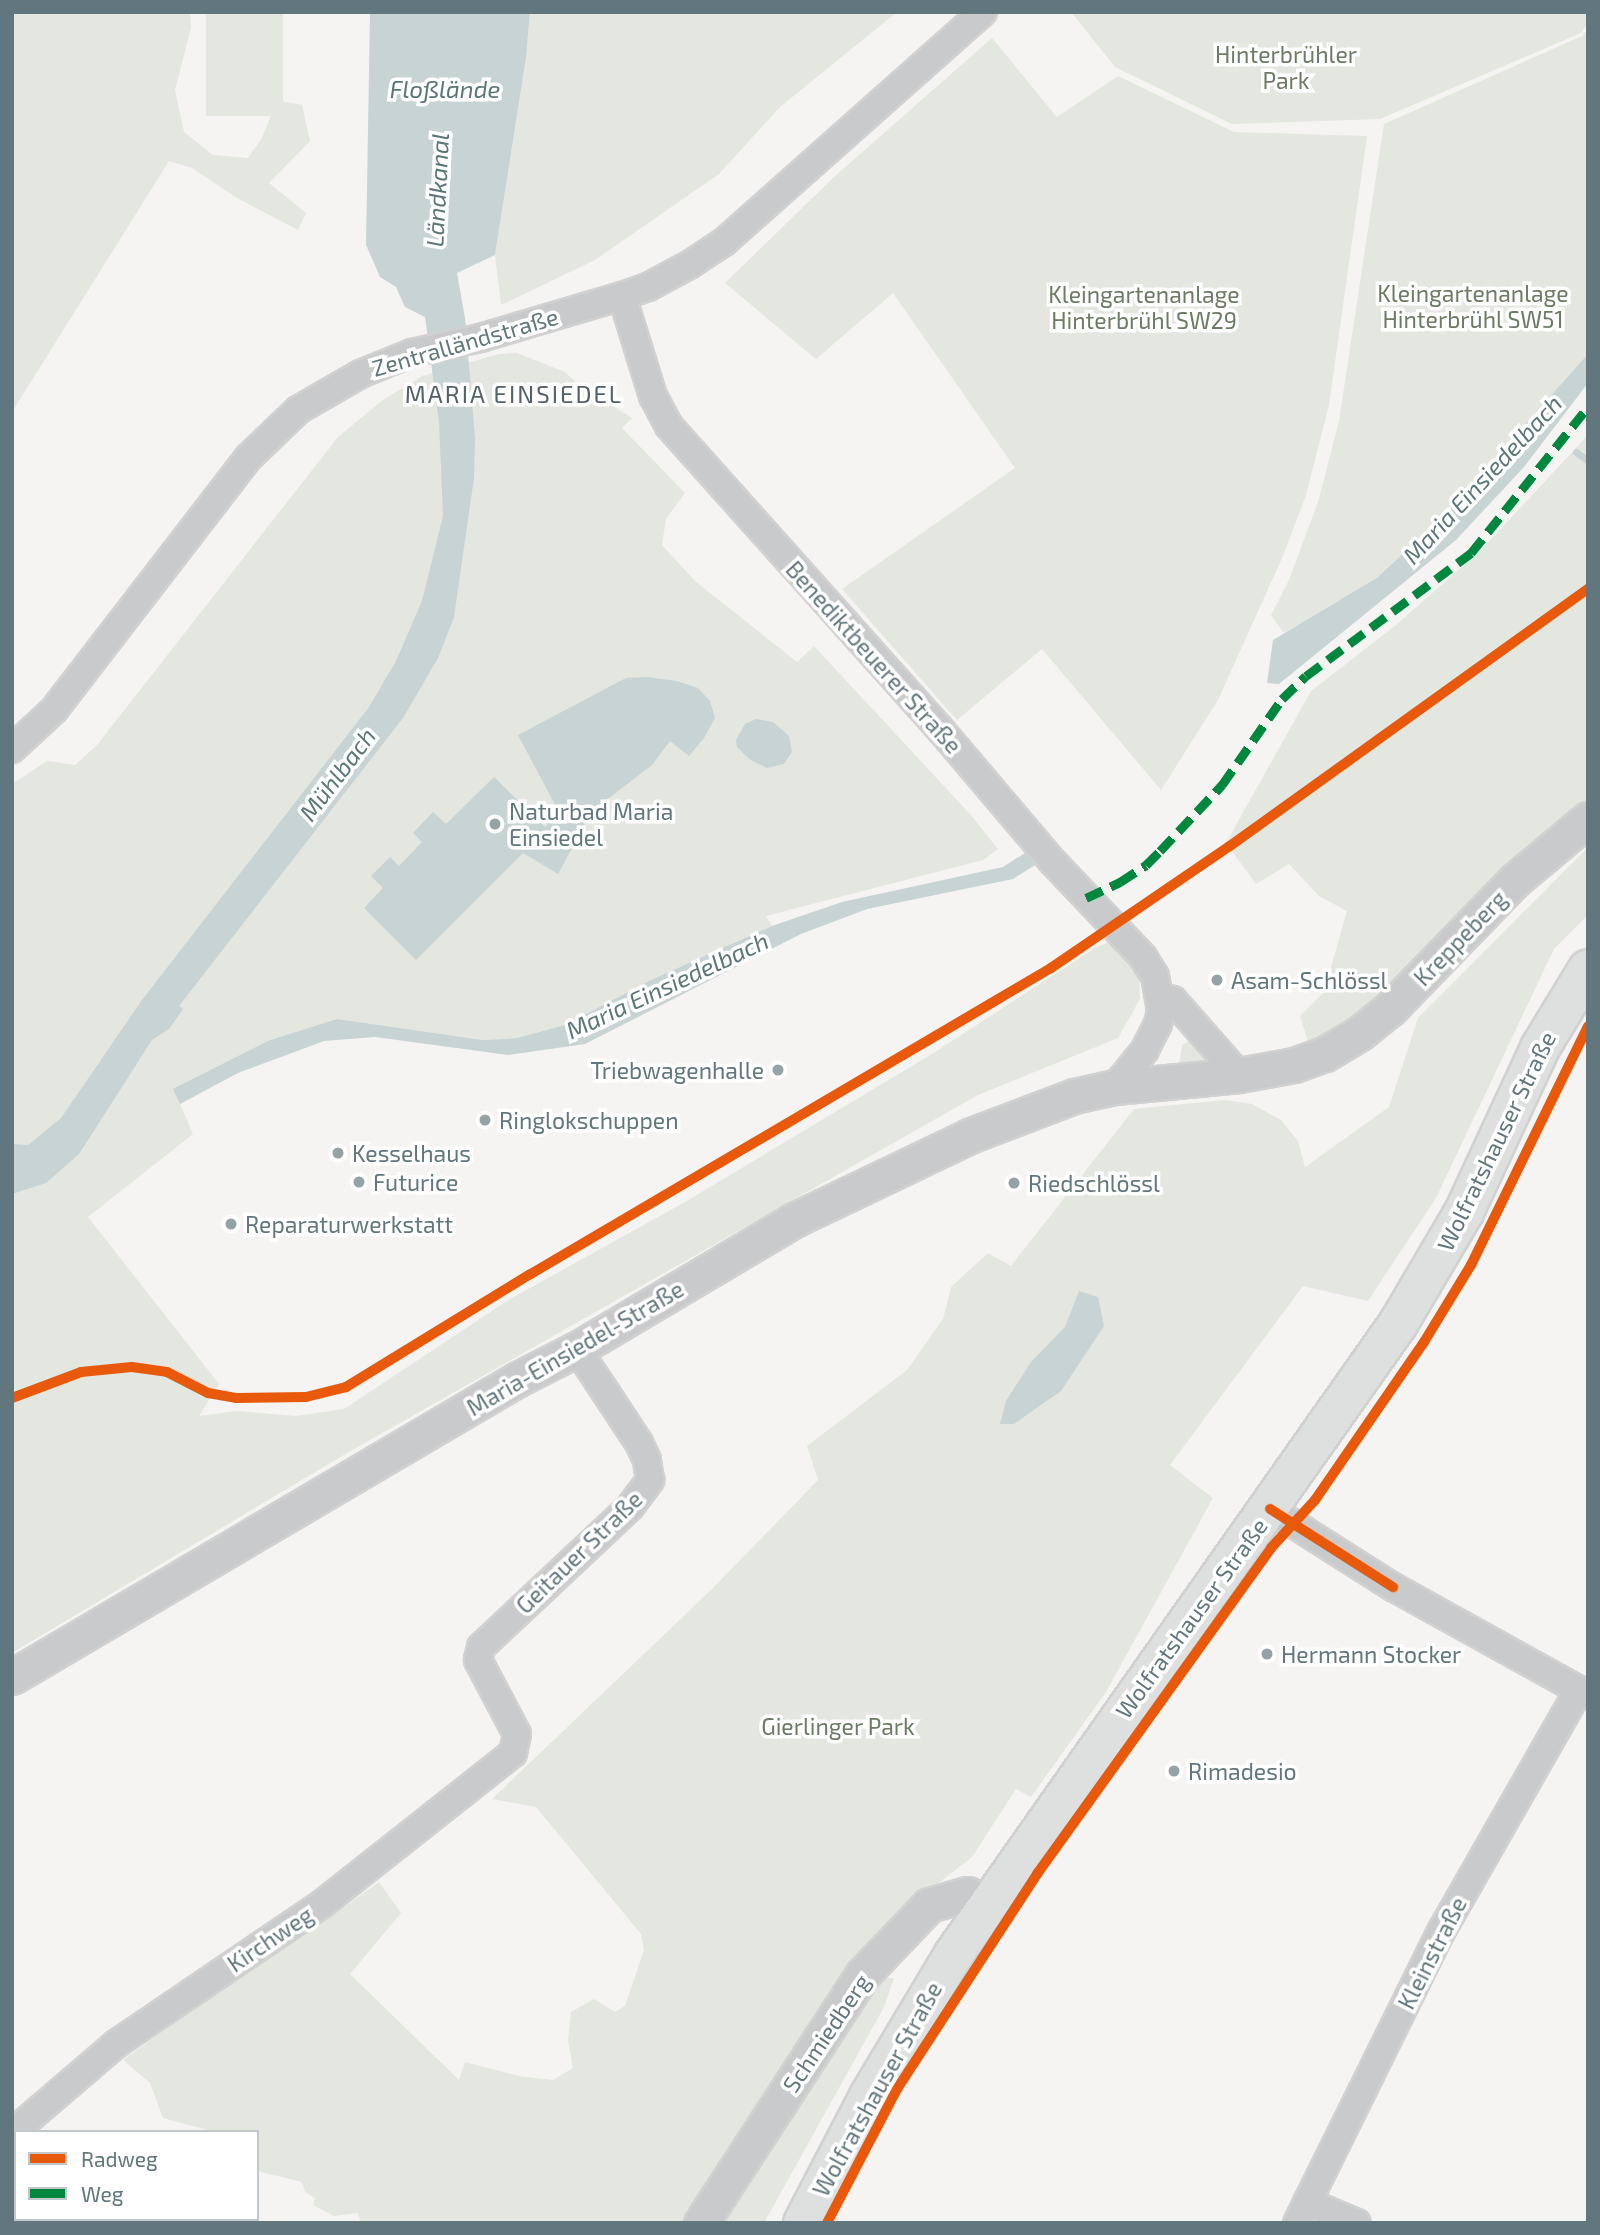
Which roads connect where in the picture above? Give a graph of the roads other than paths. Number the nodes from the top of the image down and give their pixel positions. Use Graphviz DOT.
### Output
graph roads {
  1 [pos="984,12"];
  2 [pos="622,296"];
  3 [pos="12,748"];
  4 [pos="1588,819"];
  5 [pos="1588,969"];
  6 [pos="1160,997"];
  7 [pos="1249,1073"];
  8 [pos="1165,1082"];
  9 [pos="1115,1087"];
  10 [pos="577,1349"];
  11 [pos="1269,1509"];
  12 [pos="12,1677"];
  13 [pos="1583,1692"];
  14 [pos="513,1753"];
  15 [pos="987,1905"];
  16 [pos="25,2122"];
  17 [pos="1302,2212"];
  18 [pos="701,2223"];
  19 [pos="803,2223"];
  20 [pos="1357,2223"];
  1 -- 2 [label="street, Zentralländstraße"];
  2 -- 3 [label="street, Zentralländstraße"];
  2 -- 6 [label="street, Benediktbeuerer Straße"];
  4 -- 7 [label="street, Kreppeberg"];
  5 -- 11 [label="main road, Wolfratshauser Straße"];
  6 -- 7 [label="street"];
  6 -- 9 [label="street, Benediktbeuerer Straße"];
  7 -- 8 [label="street, Kreppeberg"];
  8 -- 9 [label="street, Maria-Einsiedel-Straße"];
  9 -- 10 [label="street, Maria-Einsiedel-Straße"];
  10 -- 12 [label="street, Maria-Einsiedel-Straße"];
  10 -- 14 [label="street, Geitauer Straße"];
  11 -- 13 [label="street"];
  11 -- 15 [label="main road, Wolfratshauser Straße"];
  13 -- 17 [label="street, Kleinstraße"];
  14 -- 16 [label="street, Kirchweg"];
  15 -- 18 [label="street, Schmiedberg"];
  15 -- 19 [label="main road, Wolfratshauser Straße"];
  17 -- 20 [label="street"];
}
